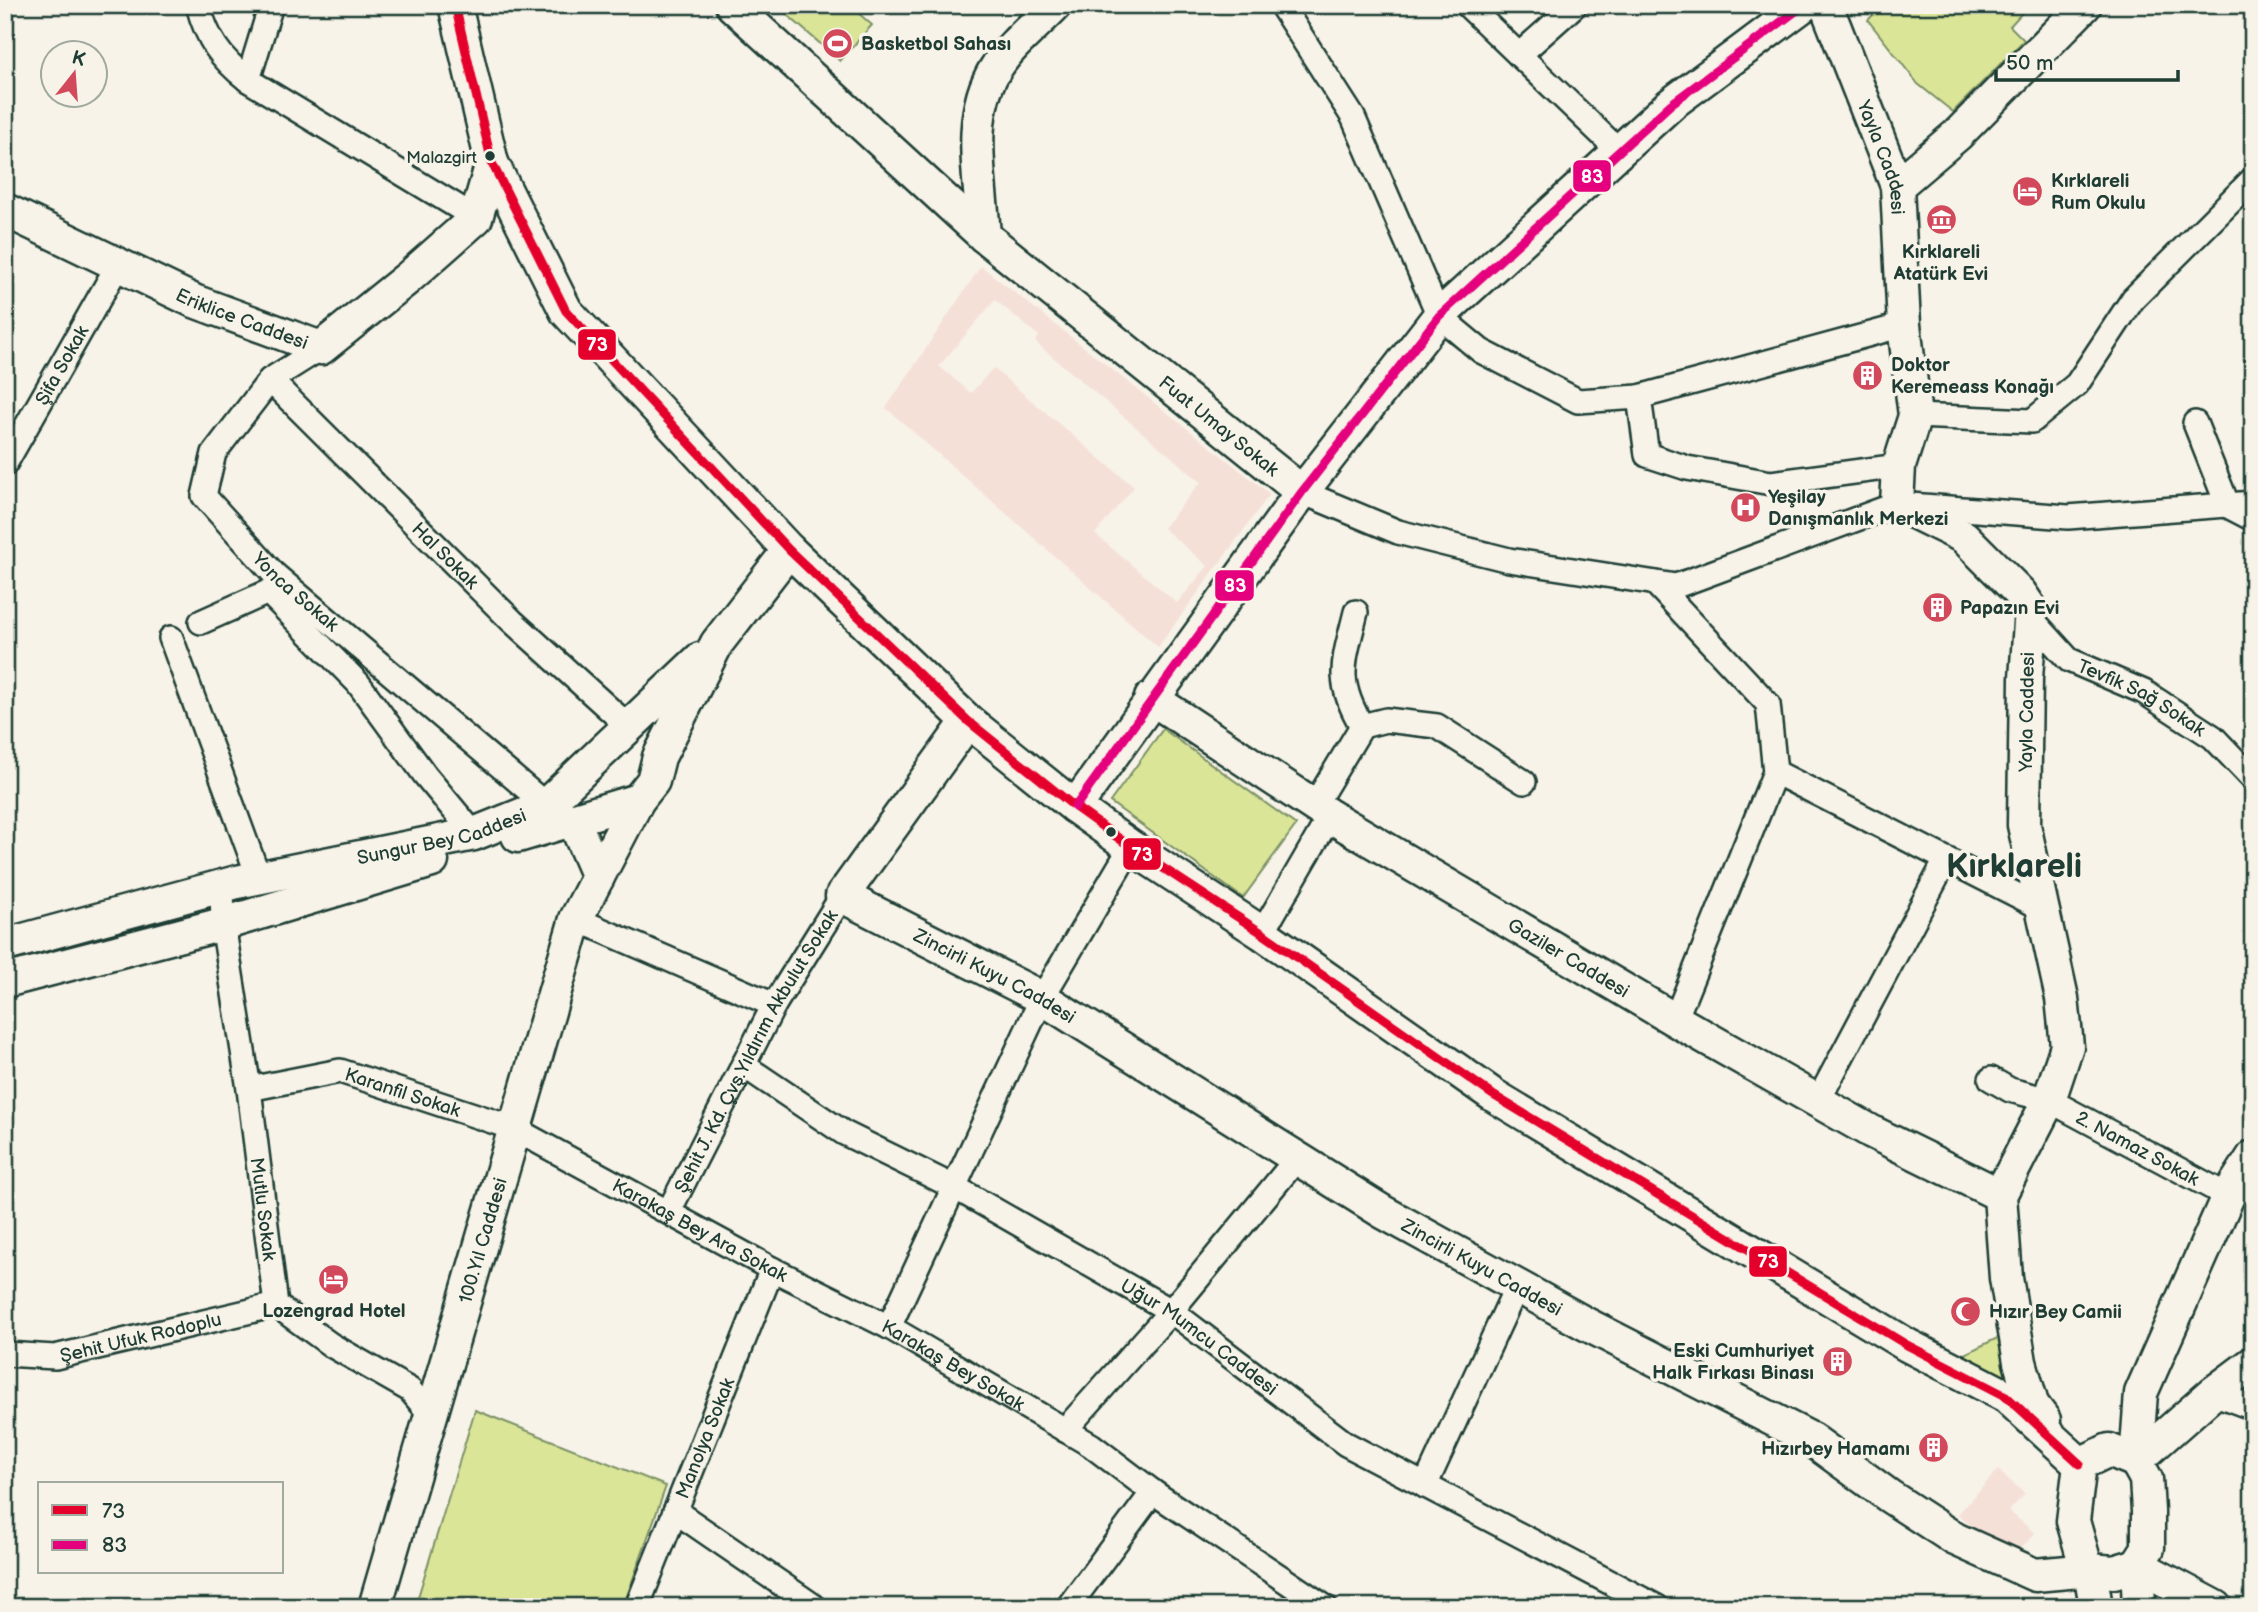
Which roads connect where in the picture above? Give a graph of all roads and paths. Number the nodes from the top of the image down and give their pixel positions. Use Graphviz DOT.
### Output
graph roads {
  1 [pos="198,5"];
  2 [pos="271,5"];
  3 [pos="455,5"];
  4 [pos="732,5"];
  5 [pos="1055,5"];
  6 [pos="1281,5"];
  7 [pos="1467,5"];
  8 [pos="1575,5"];
  9 [pos="1804,5"];
  10 [pos="1826,5"];
  11 [pos="2085,5"];
  12 [pos="1519,55"];
  13 [pos="248,80"];
  14 [pos="1618,150"];
  15 [pos="492,163"];
  16 [pos="2253,178"];
  17 [pos="1897,186"];
  18 [pos="5,210"];
  19 [pos="476,218"];
  20 [pos="984,236"];
  21 [pos="117,267"];
  22 [pos="1438,316"];
  23 [pos="1904,326"];
  24 [pos="321,348"];
  25 [pos="270,380"];
  26 [pos="1639,397"];
  27 [pos="1915,416"];
  28 [pos="2195,424"];
  29 [pos="12,436"];
  30 [pos="5,464"];
  31 [pos="1899,467"];
  32 [pos="2253,483"];
  33 [pos="1302,492"];
  34 [pos="2253,503"];
  35 [pos="1897,504"];
  36 [pos="2228,506"];
  37 [pos="2253,519"];
  38 [pos="789,550"];
  39 [pos="1655,583"];
  40 [pos="1356,612"];
  41 [pos="2030,618"];
  42 [pos="201,622"];
  43 [pos="171,638"];
  44 [pos="717,643"];
  45 [pos="1152,698"];
  46 [pos="968,721"];
  47 [pos="628,726"];
  48 [pos="1362,726"];
  49 [pos="659,757"];
  50 [pos="1775,772"];
  51 [pos="2253,779"];
  52 [pos="1524,782"];
  53 [pos="638,800"];
  54 [pos="1075,807"];
  55 [pos="1322,811"];
  56 [pos="559,812"];
  57 [pos="474,834"];
  58 [pos="1130,847"];
  59 [pos="1946,860"];
  60 [pos="598,877"];
  61 [pos="259,878"];
  62 [pos="222,888"];
  63 [pos="842,896"];
  64 [pos="2042,908"];
  65 [pos="576,919"];
  66 [pos="223,924"];
  67 [pos="1262,933"];
  68 [pos="5,945"];
  69 [pos="5,981"];
  70 [pos="1042,998"];
  71 [pos="774,1005"];
  72 [pos="1675,1020"];
  73 [pos="743,1065"];
  74 [pos="1991,1079"];
  75 [pos="249,1088"];
  76 [pos="2049,1100"];
  77 [pos="1818,1101"];
  78 [pos="523,1134"];
  79 [pos="1299,1156"];
  80 [pos="2252,1158"];
  81 [pos="956,1188"];
  82 [pos="2000,1195"];
  83 [pos="2228,1196"];
  84 [pos="669,1211"];
  85 [pos="772,1269"];
  86 [pos="1517,1286"];
  87 [pos="276,1305"];
  88 [pos="1171,1311"];
  89 [pos="889,1327"];
  90 [pos="5,1354"];
  91 [pos="2253,1363"];
  92 [pos="2213,1393"];
  93 [pos="2253,1408"];
  94 [pos="430,1414"];
  95 [pos="1065,1430"];
  96 [pos="2136,1461"];
  97 [pos="2080,1464"];
  98 [pos="1425,1486"];
  99 [pos="1153,1492"];
  100 [pos="675,1511"];
  101 [pos="2137,1565"];
  102 [pos="2090,1570"];
  103 [pos="375,1607"];
  104 [pos="637,1607"];
  105 [pos="815,1607"];
  106 [pos="1068,1607"];
  107 [pos="1325,1607"];
  108 [pos="1657,1607"];
  109 [pos="2096,1607"];
  110 [pos="2139,1607"];
  111 [pos="2216,1607"];
  1 -- 13 [label="street"];
  2 -- 13 [label="street"];
  3 -- 15 [label="street"];
  4 -- 20 [label="street, Fuat Umay Sokak"];
  5 -- 20 [label="street"];
  6 -- 22 [label="street"];
  7 -- 12 [label="street"];
  8 -- 12 [label="street"];
  9 -- 14 [label="street"];
  10 -- 17 [label="street, Yayla Caddesi"];
  11 -- 17 [label="street"];
  12 -- 14 [label="street"];
  13 -- 19 [label="street"];
  14 -- 22 [label="street"];
  15 -- 19 [label="street"];
  15 -- 38 [label="street"];
  16 -- 27 [label="street"];
  17 -- 23 [label="street, Yayla Caddesi"];
  18 -- 21 [label="street, Eriklice Caddesi"];
  19 -- 24 [label="street, Eriklice Caddesi"];
  20 -- 33 [label="street, Fuat Umay Sokak"];
  21 -- 24 [label="street, Eriklice Caddesi"];
  21 -- 29 [label="street, Şifa Sokak"];
  22 -- 26 [label="street"];
  22 -- 33 [label="street"];
  23 -- 26 [label="street"];
  23 -- 27 [label="street, Yayla Caddesi"];
  24 -- 25 [label="street, Yonca Sokak"];
  25 -- 47 [label="street, Hal Sokak"];
  25 -- 56 [label="street, Yonca Sokak"];
  26 -- 31 [label="street"];
  27 -- 31 [label="street, Yayla Caddesi"];
  28 -- 36 [label="street"];
  29 -- 30 [label="street, Şifa Sokak"];
  31 -- 35 [label="street, Yayla Caddesi"];
  32 -- 36 [label="street"];
  33 -- 39 [label="street, Fuat Umay Sokak"];
  33 -- 45 [label="street"];
  34 -- 36 [label="street"];
  35 -- 36 [label="street"];
  35 -- 39 [label="street, Fuat Umay Sokak"];
  35 -- 41 [label="street"];
  36 -- 37 [label="street"];
  38 -- 44 [label="street, 100.Yıl Caddesi"];
  38 -- 46 [label="street"];
  39 -- 50 [label="street"];
  40 -- 48 [label="street"];
  41 -- 51 [label="street, Tevfik Sağ Sokak"];
  41 -- 64 [label="street, Yayla Caddesi"];
  42 -- 57 [label="street"];
  43 -- 61 [label="street"];
  44 -- 47 [label="street, 100.Yıl Caddesi"];
  44 -- 49 [label="street, 100.Yıl Caddesi"];
  45 -- 54 [label="street"];
  45 -- 55 [label="street, Gaziler Caddesi"];
  46 -- 54 [label="street"];
  46 -- 63 [label="street, Şehit J. Kd. Çvş.Yıldırım Akbulut Sokak"];
  47 -- 49 [label="street"];
  47 -- 56 [label="street, Sungur Bey Caddesi"];
  48 -- 52 [label="street"];
  48 -- 55 [label="street"];
  49 -- 53 [label="street, 100.Yıl Caddesi"];
  50 -- 59 [label="street"];
  50 -- 72 [label="street"];
  53 -- 56 [label="street, Sungur Bey Caddesi"];
  53 -- 60 [label="street, 100.Yıl Caddesi"];
  54 -- 58 [label="street"];
  55 -- 67 [label="street"];
  55 -- 72 [label="street, Gaziler Caddesi"];
  56 -- 57 [label="street, Sungur Bey Caddesi"];
  56 -- 60 [label="street"];
  56 -- 66 [label="street, Sungur Bey Caddesi"];
  57 -- 61 [label="street, Sungur Bey Caddesi"];
  58 -- 67 [label="street"];
  58 -- 70 [label="street, Karakaş Bey Sokak"];
  59 -- 64 [label="street"];
  59 -- 77 [label="street"];
  60 -- 65 [label="street, 100.Yıl Caddesi"];
  61 -- 62 [label="street, Sungur Bey Caddesi"];
  62 -- 66 [label="street"];
  62 -- 68 [label="street, Sungur Bey Caddesi"];
  63 -- 70 [label="street, Zincirli Kuyu Caddesi"];
  63 -- 71 [label="street, Şehit J. Kd. Çvş.Yıldırım Akbulut Sokak"];
  64 -- 76 [label="street, Yayla Caddesi"];
  65 -- 71 [label="street"];
  65 -- 78 [label="street, 100.Yıl Caddesi"];
  66 -- 69 [label="street, Sungur Bey Caddesi"];
  66 -- 75 [label="street, Mutlu Sokak"];
  67 -- 97 [label="street"];
  70 -- 79 [label="street, Zincirli Kuyu Caddesi"];
  70 -- 81 [label="street, Karakaş Bey Sokak"];
  71 -- 73 [label="street, Şehit J. Kd. Çvş.Yıldırım Akbulut Sokak"];
  72 -- 77 [label="street, Gaziler Caddesi"];
  73 -- 81 [label="street, Uğur Mumcu Caddesi"];
  73 -- 84 [label="street, Şehit J. Kd. Çvş.Yıldırım Akbulut Sokak"];
  74 -- 76 [label="street, 2. Namaz Sokak"];
  75 -- 78 [label="street, Karanfil Sokak"];
  75 -- 87 [label="street, Mutlu Sokak"];
  76 -- 82 [label="street, Yayla Caddesi"];
  76 -- 83 [label="street, 2. Namaz Sokak"];
  77 -- 82 [label="street, Gaziler Caddesi"];
  78 -- 84 [label="street, Karakaş Bey Ara Sokak"];
  78 -- 94 [label="street, 100.Yıl Caddesi"];
  79 -- 86 [label="street, Zincirli Kuyu Caddesi"];
  79 -- 88 [label="street"];
  80 -- 83 [label="street"];
  81 -- 88 [label="street, Uğur Mumcu Caddesi"];
  81 -- 89 [label="street, Karakaş Bey Sokak"];
  82 -- 97 [label="street"];
  83 -- 96 [label="street"];
  84 -- 85 [label="street, Karakaş Bey Ara Sokak"];
  85 -- 89 [label="street, Karakaş Bey Ara Sokak"];
  85 -- 100 [label="street, Manolya Sokak"];
  86 -- 98 [label="street"];
  86 -- 102 [label="street, Zincirli Kuyu Caddesi"];
  87 -- 90 [label="street, Şehit Ufuk Rodoplu"];
  87 -- 94 [label="street"];
  88 -- 95 [label="street"];
  88 -- 98 [label="street, Uğur Mumcu Caddesi"];
  89 -- 95 [label="street, Karakaş Bey Sokak"];
  91 -- 92 [label="street"];
  92 -- 93 [label="street"];
  92 -- 96 [label="street"];
  94 -- 103 [label="street, 100.Yıl Caddesi"];
  95 -- 99 [label="street, Karakaş Bey Sokak"];
  96 -- 97 [label="street"];
  96 -- 101 [label="street"];
  97 -- 102 [label="street"];
  98 -- 108 [label="street, Uğur Mumcu Caddesi"];
  99 -- 106 [label="street"];
  99 -- 107 [label="street, Karakaş Bey Sokak"];
  100 -- 104 [label="street, Manolya Sokak"];
  100 -- 105 [label="street"];
  101 -- 102 [label="street, Zincirli Kuyu Caddesi"];
  101 -- 110 [label="street"];
  101 -- 111 [label="street"];
  102 -- 109 [label="street"];
}
